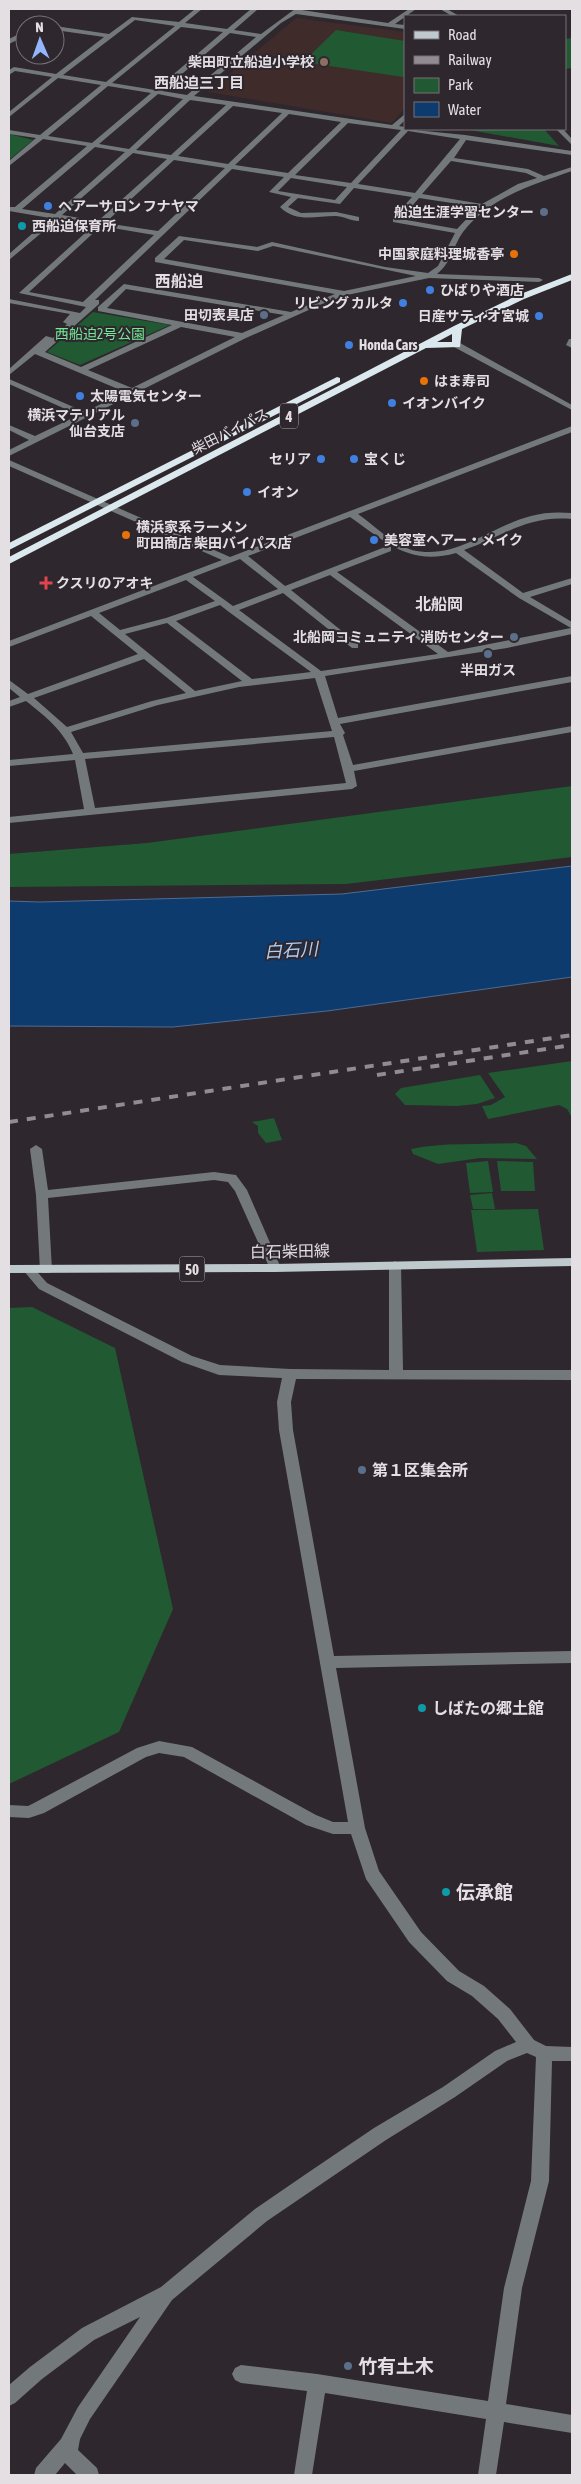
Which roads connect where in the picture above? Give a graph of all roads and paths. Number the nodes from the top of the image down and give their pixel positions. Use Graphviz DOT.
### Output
graph roads {
  1 [pos="199,9"];
  2 [pos="255,9"];
  3 [pos="342,9"];
  4 [pos="413,9"];
  5 [pos="443,9"];
  6 [pos="297,10"];
  7 [pos="454,15"];
  8 [pos="331,18"];
  9 [pos="181,24"];
  10 [pos="389,25"];
  11 [pos="404,27"];
  12 [pos="65,29"];
  13 [pos="230,31"];
  14 [pos="110,36"];
  15 [pos="262,36"];
  16 [pos="9,73"];
  17 [pos="57,76"];
  18 [pos="107,84"];
  19 [pos="156,92"];
  20 [pos="188,97"];
  21 [pos="232,104"];
  22 [pos="287,112"];
  23 [pos="9,115"];
  24 [pos="404,117"];
  25 [pos="346,121"];
  26 [pos="394,127"];
  27 [pos="404,129"];
  28 [pos="404,130"];
  29 [pos="412,130"];
  30 [pos="560,130"];
  31 [pos="9,132"];
  32 [pos="42,138"];
  33 [pos="465,138"];
  34 [pos="572,143"];
  35 [pos="92,146"];
  36 [pos="130,152"];
  37 [pos="572,154"];
  38 [pos="172,158"];
  39 [pos="450,159"];
  40 [pos="9,164"];
  41 [pos="231,167"];
  42 [pos="572,169"];
  43 [pos="290,176"];
  44 [pos="543,178"];
  45 [pos="353,186"];
  46 [pos="296,196"];
  47 [pos="417,197"];
  48 [pos="206,199"];
  49 [pos="483,206"];
  50 [pos="12,210"];
  51 [pos="54,217"];
  52 [pos="356,219"];
  53 [pos="98,224"];
  54 [pos="459,232"];
  55 [pos="160,234"];
  56 [pos="9,258"];
  57 [pos="572,267"];
  58 [pos="429,276"];
  59 [pos="572,277"];
  60 [pos="539,280"];
  61 [pos="345,293"];
  62 [pos="9,301"];
  63 [pos="292,314"];
  64 [pos="180,324"];
  65 [pos="457,328"];
  66 [pos="243,336"];
  67 [pos="572,341"];
  68 [pos="426,344"];
  69 [pos="456,345"];
  70 [pos="572,346"];
  71 [pos="44,350"];
  72 [pos="34,351"];
  73 [pos="80,371"];
  74 [pos="9,373"];
  75 [pos="9,381"];
  76 [pos="131,391"];
  77 [pos="572,408"];
  78 [pos="84,414"];
  79 [pos="9,427"];
  80 [pos="572,429"];
  81 [pos="34,439"];
  82 [pos="9,453"];
  83 [pos="9,463"];
  84 [pos="98,502"];
  85 [pos="113,508"];
  86 [pos="352,514"];
  87 [pos="572,516"];
  88 [pos="9,547"];
  89 [pos="388,549"];
  90 [pos="458,550"];
  91 [pos="241,555"];
  92 [pos="230,560"];
  93 [pos="9,561"];
  94 [pos="330,572"];
  95 [pos="188,577"];
  96 [pos="572,581"];
  97 [pos="285,589"];
  98 [pos="522,596"];
  99 [pos="221,602"];
  100 [pos="232,610"];
  101 [pos="92,612"];
  102 [pos="169,620"];
  103 [pos="572,626"];
  104 [pos="572,631"];
  105 [pos="119,633"];
  106 [pos="9,644"];
  107 [pos="355,646"];
  108 [pos="446,654"];
  109 [pos="146,655"];
  110 [pos="319,674"];
  111 [pos="572,679"];
  112 [pos="9,683"];
  113 [pos="251,683"];
  114 [pos="193,694"];
  115 [pos="25,698"];
  116 [pos="9,704"];
  117 [pos="335,722"];
  118 [pos="572,729"];
  119 [pos="65,731"];
  120 [pos="340,734"];
  121 [pos="80,757"];
  122 [pos="9,763"];
  123 [pos="349,769"];
  124 [pos="90,812"];
  125 [pos="9,820"];
  126 [pos="36,1149"];
  127 [pos="42,1195"];
  128 [pos="572,1262"];
  129 [pos="395,1265"];
  130 [pos="275,1268"];
  131 [pos="9,1269"];
  132 [pos="29,1270"];
  133 [pos="46,1270"];
  134 [pos="290,1374"];
  135 [pos="396,1375"];
  136 [pos="572,1375"];
  137 [pos="572,1657"];
  138 [pos="326,1662"];
  139 [pos="9,1811"];
  140 [pos="357,1828"];
  141 [pos="536,2049"];
  142 [pos="572,2054"];
  143 [pos="167,2293"];
  144 [pos="241,2374"];
  145 [pos="317,2383"];
  146 [pos="9,2397"];
  147 [pos="496,2412"];
  148 [pos="572,2424"];
  149 [pos="69,2444"];
  150 [pos="44,2475"];
  151 [pos="90,2475"];
  152 [pos="303,2475"];
  153 [pos="487,2475"];
  1 -- 9 [label="street"];
  2 -- 13 [label="street"];
  3 -- 8 [label="street"];
  4 -- 10 [label="street"];
  5 -- 7 [label="street"];
  6 -- 8 [label="street"];
  6 -- 15 [label="street"];
  8 -- 10 [label="street"];
  9 -- 13 [label="street"];
  9 -- 14 [label="street"];
  9 -- 18 [label="street"];
  10 -- 11 [label="street"];
  12 -- 14 [label="street"];
  13 -- 15 [label="street"];
  13 -- 19 [label="street"];
  14 -- 17 [label="street"];
  15 -- 20 [label="street"];
  16 -- 17 [label="street"];
  17 -- 18 [label="street"];
  17 -- 23 [label="street"];
  18 -- 19 [label="street"];
  18 -- 32 [label="street"];
  19 -- 20 [label="street"];
  19 -- 35 [label="street"];
  20 -- 21 [label="street"];
  20 -- 36 [label="street"];
  21 -- 22 [label="street"];
  21 -- 38 [label="street"];
  22 -- 25 [label="street"];
  22 -- 41 [label="street"];
  24 -- 26 [label="street"];
  25 -- 26 [label="street"];
  25 -- 43 [label="street"];
  26 -- 27 [label="street"];
  28 -- 45 [label="street"];
  29 -- 33 [label="street"];
  30 -- 34 [label="street"];
  31 -- 32 [label="street"];
  32 -- 35 [label="street"];
  32 -- 40 [label="street"];
  33 -- 37 [label="street"];
  33 -- 39 [label="street"];
  35 -- 36 [label="street"];
  35 -- 50 [label="street"];
  36 -- 38 [label="street"];
  36 -- 51 [label="street"];
  38 -- 41 [label="street"];
  38 -- 53 [label="street"];
  39 -- 44 [label="street"];
  39 -- 47 [label="street"];
  41 -- 43 [label="street"];
  41 -- 55 [label="street"];
  42 -- 44 [label="street"];
  43 -- 45 [label="street"];
  43 -- 46 [label="street"];
  44 -- 49 [label="street"];
  45 -- 46 [label="street"];
  45 -- 47 [label="street"];
  46 -- 52 [label="street"];
  47 -- 49 [label="street"];
  47 -- 54 [label="street"];
  48 -- 71 [label="street"];
  49 -- 54 [label="street"];
  50 -- 51 [label="street"];
  51 -- 53 [label="street"];
  51 -- 56 [label="street"];
  53 -- 55 [label="street"];
  53 -- 55 [label="street"];
  54 -- 58 [label="street"];
  57 -- 60 [label="highway, 柴田バイパス / 4"];
  58 -- 60 [label="street"];
  58 -- 61 [label="street"];
  58 -- 61 [label="street"];
  59 -- 65 [label="highway, 柴田バイパス / 4"];
  60 -- 84 [label="highway, 柴田バイパス / 4"];
  61 -- 63 [label="street"];
  62 -- 72 [label="street"];
  63 -- 64 [label="street"];
  63 -- 66 [label="street"];
  64 -- 66 [label="street"];
  64 -- 73 [label="street"];
  65 -- 68 [label="highway, 柴田バイパス / 4"];
  65 -- 69 [label="highway"];
  66 -- 76 [label="street"];
  67 -- 70 [label="street"];
  68 -- 69 [label="highway"];
  68 -- 85 [label="highway, 柴田バイパス / 4"];
  69 -- 77 [label="street"];
  72 -- 73 [label="street"];
  72 -- 74 [label="street"];
  73 -- 76 [label="street"];
  75 -- 78 [label="street"];
  76 -- 78 [label="street"];
  78 -- 81 [label="street"];
  79 -- 81 [label="street"];
  80 -- 86 [label="street"];
  81 -- 82 [label="street"];
  83 -- 84 [label="street"];
  84 -- 85 [label="street"];
  84 -- 88 [label="highway, 柴田バイパス / 4"];
  85 -- 92 [label="street"];
  85 -- 93 [label="highway, 柴田バイパス / 4"];
  86 -- 90 [label="street"];
  86 -- 91 [label="street"];
  87 -- 90 [label="street"];
  89 -- 94 [label="street"];
  90 -- 98 [label="street"];
  91 -- 92 [label="street"];
  91 -- 97 [label="street"];
  92 -- 95 [label="street"];
  94 -- 97 [label="street"];
  94 -- 108 [label="street"];
  95 -- 99 [label="street"];
  95 -- 101 [label="street"];
  96 -- 98 [label="street"];
  97 -- 100 [label="street"];
  97 -- 107 [label="street"];
  98 -- 103 [label="street"];
  99 -- 100 [label="street"];
  99 -- 102 [label="street"];
  100 -- 110 [label="street"];
  101 -- 105 [label="street"];
  101 -- 106 [label="street"];
  102 -- 105 [label="street"];
  102 -- 113 [label="street"];
  104 -- 108 [label="street"];
  105 -- 109 [label="street"];
  108 -- 110 [label="street"];
  109 -- 114 [label="street"];
  109 -- 115 [label="street"];
  110 -- 113 [label="street"];
  110 -- 117 [label="street"];
  111 -- 117 [label="street"];
  112 -- 115 [label="street"];
  113 -- 114 [label="street"];
  114 -- 119 [label="street"];
  115 -- 116 [label="street"];
  115 -- 119 [label="street"];
  117 -- 120 [label="street"];
  118 -- 123 [label="street"];
  119 -- 121 [label="street"];
  120 -- 121 [label="street"];
  120 -- 123 [label="street"];
  121 -- 122 [label="street"];
  121 -- 124 [label="street"];
  123 -- 124 [label="street"];
  124 -- 125 [label="street"];
  126 -- 127 [label="street"];
  127 -- 130 [label="street"];
  127 -- 133 [label="street"];
  128 -- 129 [label="main road, 白石柴田線 / 50"];
  129 -- 130 [label="main road, 白石柴田線 / 50"];
  129 -- 135 [label="street"];
  130 -- 133 [label="main road, 白石柴田線 / 50"];
  131 -- 132 [label="main road, 白石柴田線 / 50"];
  132 -- 133 [label="main road, 白石柴田線 / 50"];
  132 -- 134 [label="street"];
  134 -- 135 [label="street"];
  134 -- 138 [label="street"];
  135 -- 136 [label="street"];
  137 -- 138 [label="street"];
  138 -- 140 [label="street"];
  139 -- 140 [label="street"];
  140 -- 141 [label="street"];
  141 -- 142 [label="street"];
  141 -- 143 [label="street"];
  141 -- 147 [label="street"];
  143 -- 146 [label="street"];
  143 -- 149 [label="street"];
  144 -- 145 [label="street"];
  145 -- 147 [label="street"];
  145 -- 152 [label="street"];
  147 -- 148 [label="street"];
  147 -- 153 [label="street"];
  149 -- 150 [label="street"];
  149 -- 151 [label="street"];
}
